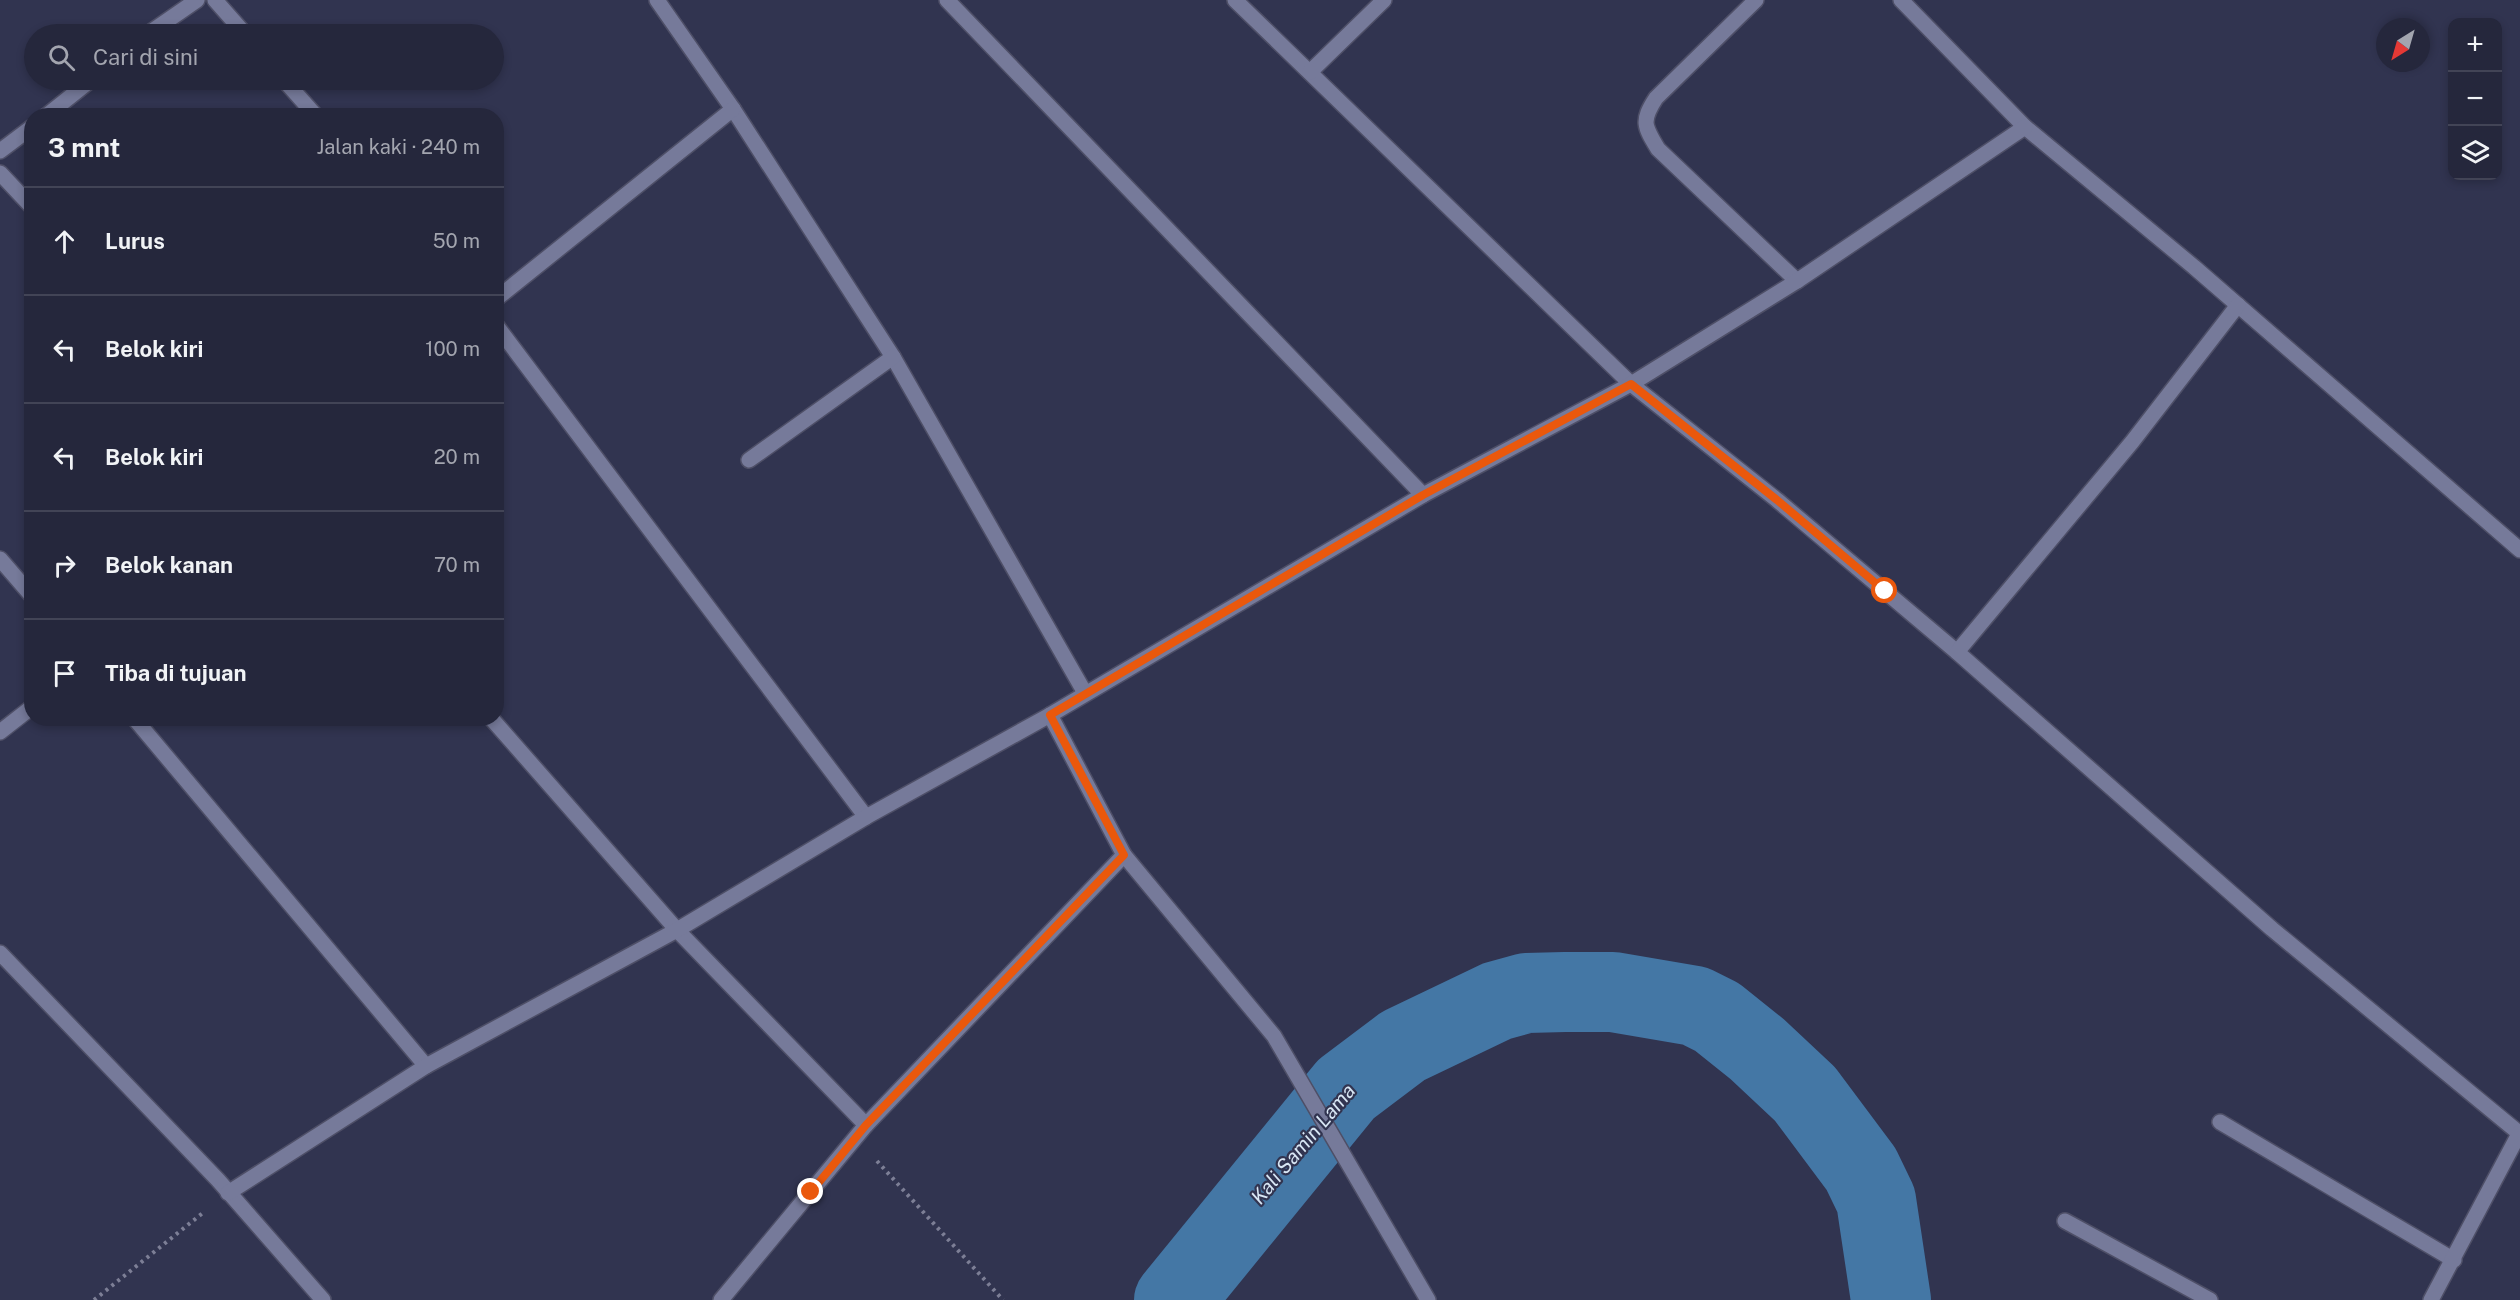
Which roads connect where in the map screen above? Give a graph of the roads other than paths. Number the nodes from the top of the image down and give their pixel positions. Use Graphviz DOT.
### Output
graph roads {
  1 [pos="197,0"];
  2 [pos="215,0"];
  3 [pos="657,0"];
  4 [pos="947,0"];
  5 [pos="1235,0"];
  6 [pos="1384,0"];
  7 [pos="1756,0"];
  8 [pos="1901,0"];
  9 [pos="162,24"];
  10 [pos="236,24"];
  11 [pos="1310,72"];
  12 [pos="78,90"];
  13 [pos="293,90"];
  14 [pos="56,108"];
  15 [pos="309,108"];
  16 [pos="733,109"];
  17 [pos="2025,127"];
  18 [pos="24,133"];
  19 [pos="0,152"];
  20 [pos="0,172"];
  21 [pos="24,198"];
  22 [pos="1797,281"];
  23 [pos="504,293"];
  24 [pos="2238,305"];
  25 [pos="504,336"];
  26 [pos="893,357"];
  27 [pos="1631,384"];
  28 [pos="749,460"];
  29 [pos="1423,495"];
  30 [pos="2520,550"];
  31 [pos="0,559"];
  32 [pos="24,587"];
  33 [pos="1957,652"];
  34 [pos="1085,693"];
  35 [pos="24,712"];
  36 [pos="1050,715"];
  37 [pos="141,726"];
  38 [pos="498,726"];
  39 [pos="0,732"];
  40 [pos="866,817"];
  41 [pos="1124,855"];
  42 [pos="677,930"];
  43 [pos="0,953"];
  44 [pos="426,1066"];
  45 [pos="2220,1122"];
  46 [pos="866,1125"];
  47 [pos="2520,1132"];
  48 [pos="228,1193"];
  49 [pos="2065,1221"];
  50 [pos="2454,1260"];
  51 [pos="323,1300"];
  52 [pos="721,1300"];
  53 [pos="1428,1300"];
  54 [pos="2210,1300"];
  55 [pos="2431,1300"];
  1 -- 9 [label="street"];
  2 -- 10 [label="street"];
  3 -- 16 [label="street"];
  4 -- 29 [label="street"];
  5 -- 11 [label="street"];
  6 -- 11 [label="street"];
  7 -- 22 [label="street"];
  8 -- 17 [label="street"];
  11 -- 27 [label="street"];
  12 -- 14 [label="street"];
  13 -- 15 [label="street"];
  16 -- 23 [label="street"];
  16 -- 26 [label="street"];
  17 -- 22 [label="street"];
  17 -- 24 [label="street"];
  18 -- 19 [label="street"];
  20 -- 21 [label="street"];
  22 -- 27 [label="street"];
  24 -- 30 [label="street"];
  24 -- 33 [label="street"];
  25 -- 40 [label="street"];
  26 -- 28 [label="street"];
  26 -- 34 [label="street"];
  27 -- 29 [label="street"];
  27 -- 33 [label="street"];
  29 -- 34 [label="street"];
  31 -- 32 [label="street"];
  33 -- 47 [label="street"];
  34 -- 36 [label="street"];
  35 -- 39 [label="street"];
  36 -- 40 [label="street"];
  36 -- 41 [label="street"];
  37 -- 44 [label="street"];
  38 -- 42 [label="street"];
  40 -- 42 [label="street"];
  41 -- 46 [label="street"];
  41 -- 53 [label="street"];
  42 -- 44 [label="street"];
  42 -- 46 [label="street"];
  43 -- 48 [label="street"];
  44 -- 48 [label="street"];
  45 -- 50 [label="street"];
  46 -- 52 [label="street"];
  47 -- 50 [label="street"];
  48 -- 51 [label="street"];
  49 -- 54 [label="street"];
  50 -- 55 [label="street"];
}
